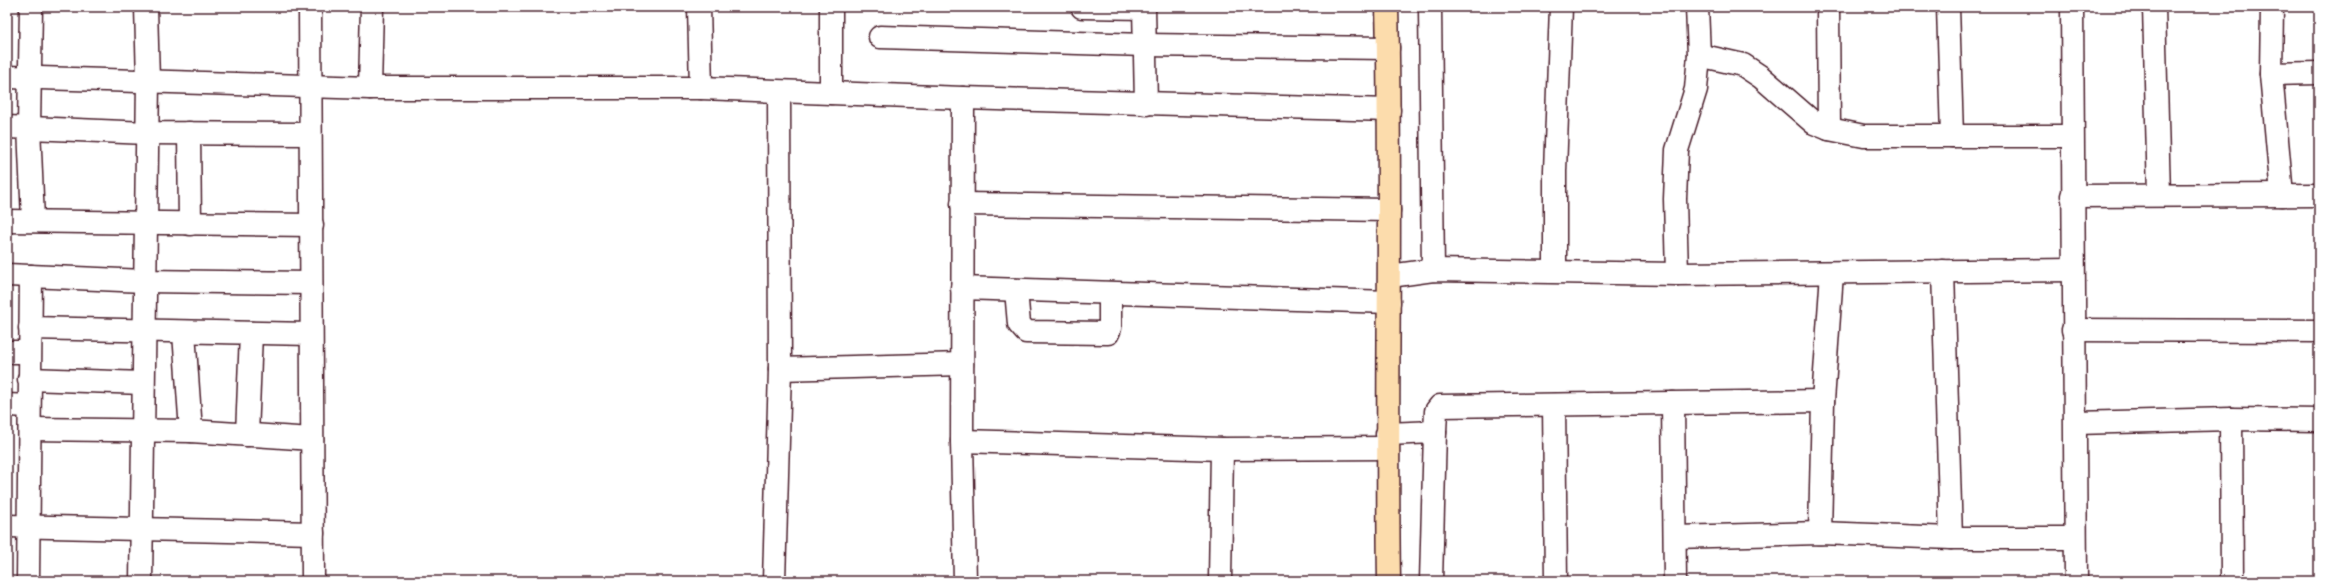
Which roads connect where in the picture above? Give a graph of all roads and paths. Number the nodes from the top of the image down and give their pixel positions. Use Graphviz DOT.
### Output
graph roads {
  1 [pos="31,7"];
  2 [pos="146,7"];
  3 [pos="310,7"];
  4 [pos="372,7"];
  5 [pos="699,7"];
  6 [pos="831,7"];
  7 [pos="1082,7"];
  8 [pos="1387,7"];
  9 [pos="1430,7"];
  10 [pos="1561,7"];
  11 [pos="1697,7"];
  12 [pos="1828,7"];
  13 [pos="1948,7"];
  14 [pos="2072,7"];
  15 [pos="2154,7"];
  16 [pos="2272,7"];
  17 [pos="1144,8"];
  18 [pos="880,37"];
  19 [pos="1145,45"];
  20 [pos="1388,48"];
  21 [pos="1699,55"];
  22 [pos="2271,74"];
  23 [pos="2319,74"];
  24 [pos="7,77"];
  25 [pos="29,77"];
  26 [pos="148,81"];
  27 [pos="309,86"];
  28 [pos="370,88"];
  29 [pos="701,88"];
  30 [pos="779,92"];
  31 [pos="831,93"];
  32 [pos="963,98"];
  33 [pos="1146,104"];
  34 [pos="1389,110"];
  35 [pos="7,127"];
  36 [pos="29,127"];
  37 [pos="1829,129"];
  38 [pos="147,133"];
  39 [pos="189,133"];
  40 [pos="310,134"];
  41 [pos="1952,136"];
  42 [pos="2071,136"];
  43 [pos="2159,195"];
  44 [pos="2282,195"];
  45 [pos="2319,195"];
  46 [pos="2072,196"];
  47 [pos="962,204"];
  48 [pos="1389,210"];
  49 [pos="33,220"];
  50 [pos="7,221"];
  51 [pos="145,223"];
  52 [pos="190,224"];
  53 [pos="312,225"];
  54 [pos="1433,270"];
  55 [pos="1554,270"];
  56 [pos="2073,270"];
  57 [pos="1943,271"];
  58 [pos="1832,273"];
  59 [pos="1677,274"];
  60 [pos="7,276"];
  61 [pos="31,276"];
  62 [pos="1390,276"];
  63 [pos="144,281"];
  64 [pos="311,283"];
  65 [pos="962,288"];
  66 [pos="1016,290"];
  67 [pos="1110,293"];
  68 [pos="1389,302"];
  69 [pos="30,328"];
  70 [pos="2073,330"];
  71 [pos="2319,331"];
  72 [pos="144,332"];
  73 [pos="184,333"];
  74 [pos="251,333"];
  75 [pos="311,334"];
  76 [pos="7,352"];
  77 [pos="29,352"];
  78 [pos="962,364"];
  79 [pos="780,369"];
  80 [pos="29,379"];
  81 [pos="143,384"];
  82 [pos="1823,401"];
  83 [pos="1673,404"];
  84 [pos="7,405"];
  85 [pos="1554,405"];
  86 [pos="29,406"];
  87 [pos="2231,419"];
  88 [pos="2319,420"];
  89 [pos="2076,423"];
  90 [pos="30,429"];
  91 [pos="143,430"];
  92 [pos="190,431"];
  93 [pos="1435,432"];
  94 [pos="247,435"];
  95 [pos="312,439"];
  96 [pos="962,441"];
  97 [pos="1387,441"];
  98 [pos="1222,449"];
  99 [pos="7,526"];
  100 [pos="30,526"];
  101 [pos="142,528"];
  102 [pos="1820,533"];
  103 [pos="313,534"];
  104 [pos="1675,537"];
  105 [pos="1950,538"];
  106 [pos="2075,538"];
  107 [pos="28,581"];
  108 [pos="141,581"];
  109 [pos="313,581"];
  110 [pos="774,581"];
  111 [pos="965,581"];
  112 [pos="1220,581"];
  113 [pos="1390,581"];
  114 [pos="1431,581"];
  115 [pos="1556,581"];
  116 [pos="1675,581"];
  117 [pos="2076,581"];
  118 [pos="2232,581"];
  1 -- 25 [label="street"];
  2 -- 26 [label="street"];
  3 -- 27 [label="street"];
  4 -- 28 [label="street"];
  5 -- 29 [label="street"];
  6 -- 31 [label="street"];
  7 -- 17 [label="street"];
  8 -- 20 [label="highway"];
  9 -- 54 [label="street"];
  10 -- 55 [label="street"];
  11 -- 21 [label="street"];
  12 -- 37 [label="street"];
  13 -- 41 [label="street"];
  14 -- 42 [label="street"];
  15 -- 43 [label="street"];
  16 -- 22 [label="street"];
  17 -- 19 [label="street"];
  18 -- 19 [label="street"];
  19 -- 20 [label="street"];
  19 -- 33 [label="street"];
  20 -- 34 [label="highway"];
  21 -- 37 [label="street"];
  21 -- 59 [label="street"];
  22 -- 23 [label="street"];
  22 -- 44 [label="street"];
  24 -- 25 [label="street"];
  25 -- 26 [label="street"];
  25 -- 36 [label="street"];
  26 -- 27 [label="street"];
  26 -- 38 [label="street"];
  27 -- 28 [label="street"];
  27 -- 40 [label="street"];
  28 -- 29 [label="street"];
  29 -- 30 [label="street"];
  30 -- 31 [label="street"];
  30 -- 79 [label="street"];
  31 -- 32 [label="street"];
  32 -- 33 [label="street"];
  32 -- 47 [label="street"];
  33 -- 34 [label="street"];
  34 -- 48 [label="highway"];
  35 -- 36 [label="street"];
  36 -- 38 [label="street"];
  36 -- 49 [label="street"];
  37 -- 41 [label="street"];
  38 -- 39 [label="street"];
  38 -- 51 [label="street"];
  39 -- 40 [label="street"];
  39 -- 52 [label="street"];
  40 -- 53 [label="street"];
  41 -- 42 [label="street"];
  42 -- 46 [label="street"];
  43 -- 44 [label="street"];
  43 -- 46 [label="street"];
  44 -- 45 [label="street"];
  46 -- 56 [label="street"];
  47 -- 48 [label="street"];
  47 -- 65 [label="street"];
  48 -- 62 [label="highway"];
  49 -- 50 [label="street"];
  49 -- 51 [label="street"];
  51 -- 52 [label="street"];
  51 -- 63 [label="street"];
  52 -- 53 [label="street"];
  53 -- 64 [label="street"];
  54 -- 55 [label="street"];
  54 -- 62 [label="street"];
  55 -- 59 [label="street"];
  56 -- 57 [label="street"];
  56 -- 70 [label="street"];
  57 -- 58 [label="street"];
  57 -- 105 [label="street"];
  58 -- 59 [label="street"];
  58 -- 82 [label="street"];
  60 -- 61 [label="street"];
  61 -- 63 [label="street"];
  61 -- 69 [label="street"];
  62 -- 68 [label="highway"];
  63 -- 64 [label="street"];
  63 -- 72 [label="street"];
  64 -- 75 [label="street"];
  65 -- 66 [label="street"];
  65 -- 78 [label="street"];
  66 -- 67 [label="street"];
  66 -- 67 [label="street"];
  67 -- 68 [label="street"];
  68 -- 97 [label="highway"];
  69 -- 72 [label="street"];
  69 -- 77 [label="street"];
  70 -- 71 [label="street"];
  70 -- 89 [label="street"];
  72 -- 73 [label="street"];
  72 -- 81 [label="street"];
  73 -- 74 [label="street"];
  73 -- 92 [label="street"];
  74 -- 75 [label="street"];
  74 -- 94 [label="street"];
  75 -- 95 [label="street"];
  76 -- 77 [label="street"];
  77 -- 80 [label="street"];
  78 -- 79 [label="street"];
  78 -- 96 [label="street"];
  79 -- 110 [label="street"];
  80 -- 81 [label="street"];
  80 -- 86 [label="street"];
  81 -- 91 [label="street"];
  82 -- 83 [label="street"];
  82 -- 102 [label="street"];
  83 -- 85 [label="street"];
  83 -- 104 [label="street"];
  84 -- 86 [label="street"];
  85 -- 93 [label="street"];
  85 -- 115 [label="street"];
  86 -- 90 [label="street"];
  87 -- 88 [label="street"];
  87 -- 89 [label="street"];
  87 -- 118 [label="street"];
  89 -- 106 [label="street"];
  90 -- 91 [label="street"];
  90 -- 100 [label="street"];
  91 -- 92 [label="street"];
  91 -- 101 [label="street"];
  92 -- 94 [label="street"];
  93 -- 97 [label="street"];
  93 -- 114 [label="street"];
  94 -- 95 [label="street"];
  95 -- 103 [label="street"];
  96 -- 98 [label="street"];
  96 -- 111 [label="street"];
  97 -- 98 [label="street"];
  97 -- 113 [label="highway"];
  98 -- 112 [label="street"];
  99 -- 100 [label="street"];
  100 -- 101 [label="street"];
  100 -- 107 [label="street"];
  101 -- 103 [label="street"];
  101 -- 108 [label="street"];
  102 -- 104 [label="street"];
  102 -- 105 [label="street"];
  103 -- 109 [label="street"];
  104 -- 116 [label="street"];
  105 -- 106 [label="street"];
  106 -- 117 [label="street"];
}
